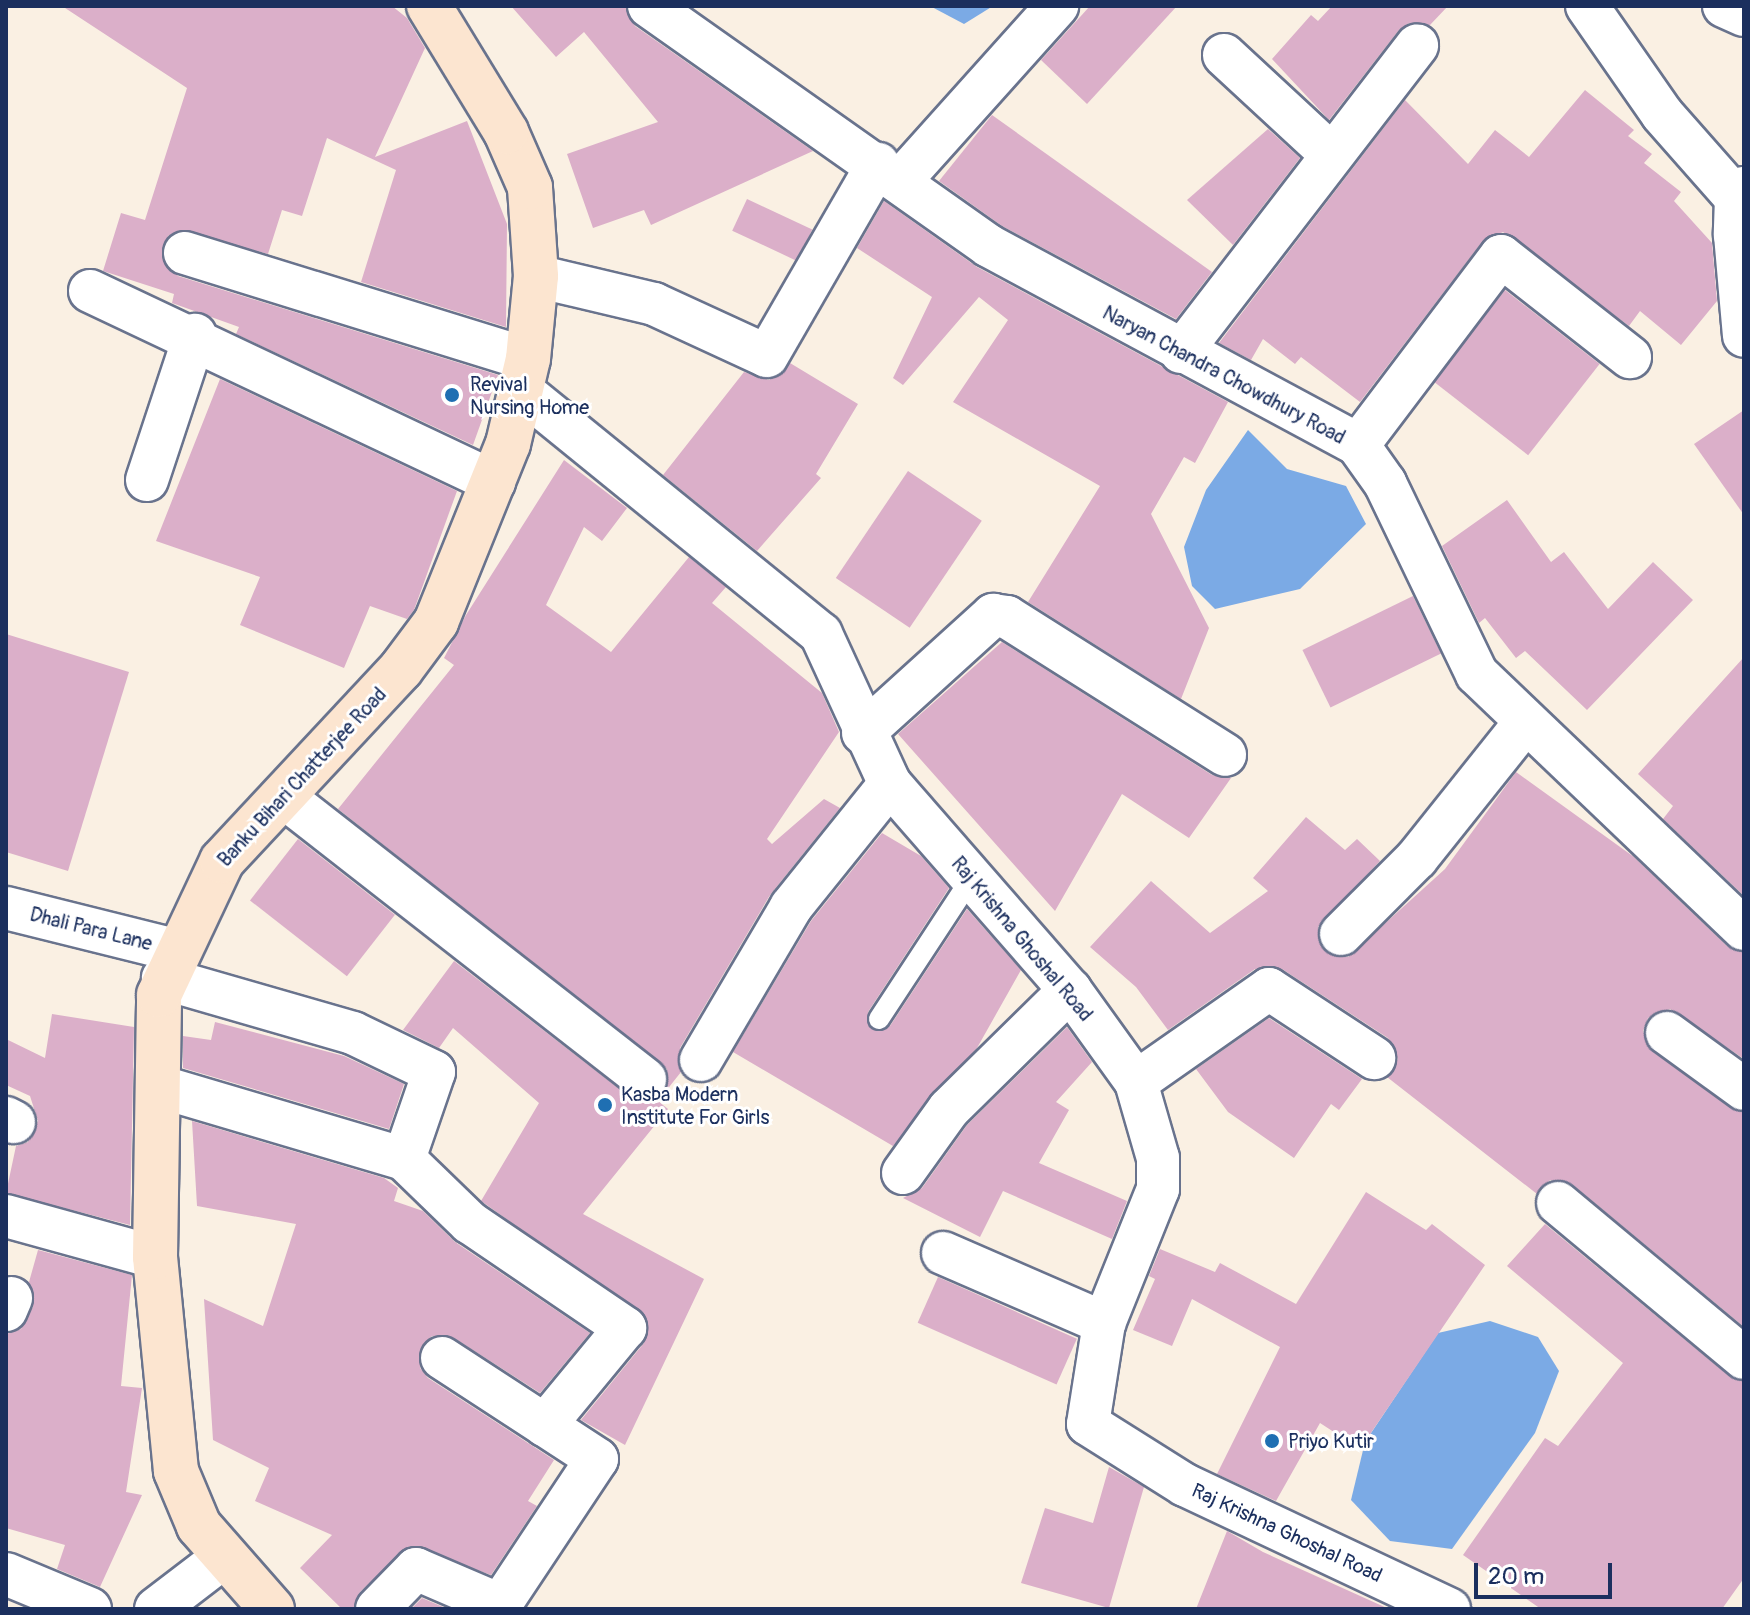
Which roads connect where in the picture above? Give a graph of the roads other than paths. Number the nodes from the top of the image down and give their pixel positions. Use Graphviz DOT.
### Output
graph roads {
  1 [pos="429,6"];
  2 [pos="649,6"];
  3 [pos="1057,6"];
  4 [pos="1587,6"];
  5 [pos="1724,6"];
  6 [pos="1744,15"];
  7 [pos="1417,45"];
  8 [pos="1224,55"];
  9 [pos="1332,155"];
  10 [pos="890,172"];
  11 [pos="1740,193"];
  12 [pos="185,253"];
  13 [pos="536,276"];
  14 [pos="90,291"];
  15 [pos="195,335"];
  16 [pos="1744,336"];
  17 [pos="1181,352"];
  18 [pos="1630,357"];
  19 [pos="525,375"];
  20 [pos="1358,445"];
  21 [pos="147,480"];
  22 [pos="494,482"];
  23 [pos="1524,724"];
  24 [pos="863,733"];
  25 [pos="1225,755"];
  26 [pos="890,784"];
  27 [pos="285,798"];
  28 [pos="971,879"];
  29 [pos="6,908"];
  30 [pos="1744,929"];
  31 [pos="1341,934"];
  32 [pos="169,964"];
  33 [pos="1070,990"];
  34 [pos="879,1019"];
  35 [pos="1667,1033"];
  36 [pos="1374,1058"];
  37 [pos="701,1060"];
  38 [pos="645,1079"];
  39 [pos="1136,1082"];
  40 [pos="158,1086"];
  41 [pos="1744,1089"];
  42 [pos="404,1159"];
  43 [pos="903,1173"];
  44 [pos="1558,1203"];
  45 [pos="6,1216"];
  46 [pos="943,1253"];
  47 [pos="155,1257"];
  48 [pos="1104,1323"];
  49 [pos="442,1358"];
  50 [pos="1744,1358"];
  51 [pos="545,1425"];
  52 [pos="225,1556"];
  53 [pos="6,1574"];
  54 [pos="90,1609"];
  55 [pos="156,1609"];
  56 [pos="272,1609"];
  57 [pos="377,1609"];
  58 [pos="1449,1609"];
  1 -- 13 [label="main road, Banku Bihari Chatterjee Road"];
  2 -- 10 [label="street, Naryan Chandra Chowdhury Road"];
  3 -- 10 [label="street"];
  4 -- 11 [label="street"];
  5 -- 6 [label="street"];
  7 -- 9 [label="street"];
  8 -- 9 [label="street"];
  9 -- 17 [label="street"];
  10 -- 13 [label="street"];
  10 -- 17 [label="street, Naryan Chandra Chowdhury Road"];
  11 -- 16 [label="street"];
  12 -- 19 [label="street"];
  13 -- 19 [label="main road, Banku Bihari Chatterjee Road"];
  14 -- 15 [label="street"];
  15 -- 21 [label="street"];
  15 -- 22 [label="street"];
  17 -- 20 [label="street, Naryan Chandra Chowdhury Road"];
  18 -- 20 [label="street"];
  19 -- 22 [label="main road, Banku Bihari Chatterjee Road"];
  19 -- 24 [label="street, Raj Krishna Ghoshal Road"];
  20 -- 23 [label="street, Naryan Chandra Chowdhury Road"];
  22 -- 27 [label="main road, Banku Bihari Chatterjee Road"];
  23 -- 30 [label="street, Naryan Chandra Chowdhury Road"];
  23 -- 31 [label="street"];
  24 -- 25 [label="street"];
  24 -- 26 [label="street, Raj Krishna Ghoshal Road"];
  26 -- 28 [label="street, Raj Krishna Ghoshal Road"];
  26 -- 37 [label="street"];
  27 -- 32 [label="main road, Banku Bihari Chatterjee Road"];
  27 -- 38 [label="street"];
  28 -- 33 [label="street, Raj Krishna Ghoshal Road"];
  28 -- 34 [label="lane"];
  29 -- 32 [label="street, Dhali Para Lane"];
  32 -- 40 [label="main road, Banku Bihari Chatterjee Road"];
  32 -- 42 [label="street, Dhali Para Lane"];
  33 -- 39 [label="street, Raj Krishna Ghoshal Road"];
  33 -- 43 [label="street"];
  35 -- 41 [label="street"];
  36 -- 39 [label="street"];
  39 -- 48 [label="street, Raj Krishna Ghoshal Road"];
  40 -- 42 [label="street"];
  40 -- 47 [label="main road, Banku Bihari Chatterjee Road"];
  42 -- 51 [label="street"];
  44 -- 50 [label="street"];
  45 -- 47 [label="street"];
  46 -- 48 [label="street"];
  47 -- 52 [label="main road, Banku Bihari Chatterjee Road"];
  48 -- 58 [label="street, Raj Krishna Ghoshal Road"];
  49 -- 51 [label="street"];
  51 -- 57 [label="street"];
  52 -- 55 [label="street"];
  52 -- 56 [label="main road, Banku Bihari Chatterjee Road"];
  53 -- 54 [label="street"];
}
